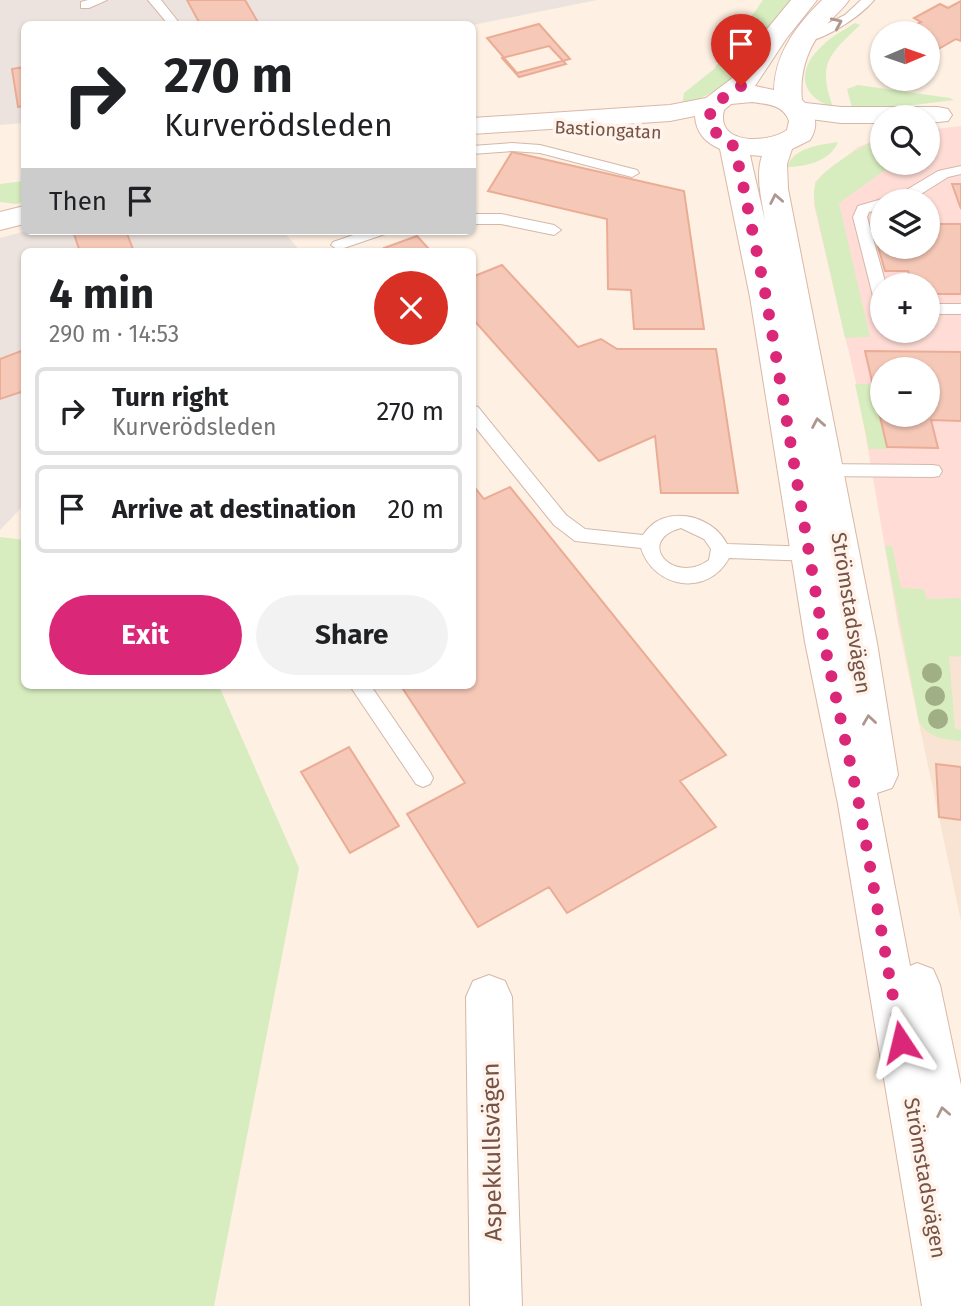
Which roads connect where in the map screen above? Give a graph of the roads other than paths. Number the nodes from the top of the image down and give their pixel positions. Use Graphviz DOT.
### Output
graph roads {
  1 [pos="101,0"];
  2 [pos="153,0"];
  3 [pos="805,0"];
  4 [pos="837,0"];
  5 [pos="868,0"];
  6 [pos="85,5"];
  7 [pos="171,21"];
  8 [pos="802,39"];
  9 [pos="722,100"];
  10 [pos="793,107"];
  11 [pos="942,115"];
  12 [pos="482,125"];
  13 [pos="870,130"];
  14 [pos="728,141"];
  15 [pos="788,142"];
  16 [pos="476,150"];
  17 [pos="961,170"];
  18 [pos="632,173"];
  19 [pos="923,189"];
  20 [pos="870,207"];
  21 [pos="21,216"];
  22 [pos="476,219"];
  23 [pos="0,221"];
  24 [pos="554,230"];
  25 [pos="371,235"];
  26 [pos="341,248"];
  27 [pos="870,255"];
  28 [pos="940,309"];
  29 [pos="961,309"];
  30 [pos="476,416"];
  31 [pos="811,470"];
  32 [pos="933,471"];
  33 [pos="648,542"];
  34 [pos="720,551"];
  35 [pos="826,554"];
  36 [pos="362,689"];
  37 [pos="423,778"];
  38 [pos="489,998"];
  39 [pos="961,1202"];
  40 [pos="496,1306"];
  41 [pos="948,1306"];
  1 -- 6 [label="lane"];
  2 -- 7 [label="lane"];
  3 -- 9 [label="main road"];
  4 -- 8 [label="main road"];
  8 -- 5 [label="lane, one-way"];
  8 -- 10 [label="main road"];
  9 -- 10 [label="main road, Bastiongatan"];
  9 -- 12 [label="main road, Bastiongatan"];
  9 -- 14 [label="main road, Strömstadsvägen"];
  10 -- 11 [label="main road, Bastiongatan"];
  10 -- 15 [label="main road, Strömstadsvägen"];
  12 -- 14 [label="main road, Bastiongatan"];
  13 -- 15 [label="main road, Bastiongatan"];
  14 -- 15 [label="main road, Bastiongatan"];
  14 -- 31 [label="main road, Strömstadsvägen"];
  31 -- 15 [label="main road, Strömstadsvägen, one-way"];
  16 -- 18 [label="lane"];
  17 -- 19 [label="lane"];
  20 -- 27 [label="lane"];
  21 -- 23 [label="main road"];
  22 -- 24 [label="lane"];
  25 -- 26 [label="lane"];
  28 -- 29 [label="lane"];
  30 -- 33 [label="lane"];
  31 -- 32 [label="lane"];
  31 -- 35 [label="main road, Strömstadsvägen"];
  33 -- 34 [label="lane"];
  33 -- 34 [label="lane"];
  34 -- 35 [label="lane"];
  39 -- 35 [label="main road, Strömstadsvägen, one-way"];
  35 -- 41 [label="main road, Strömstadsvägen"];
  36 -- 37 [label="lane"];
  38 -- 40 [label="main road, Aspekkullsvägen"];
}
